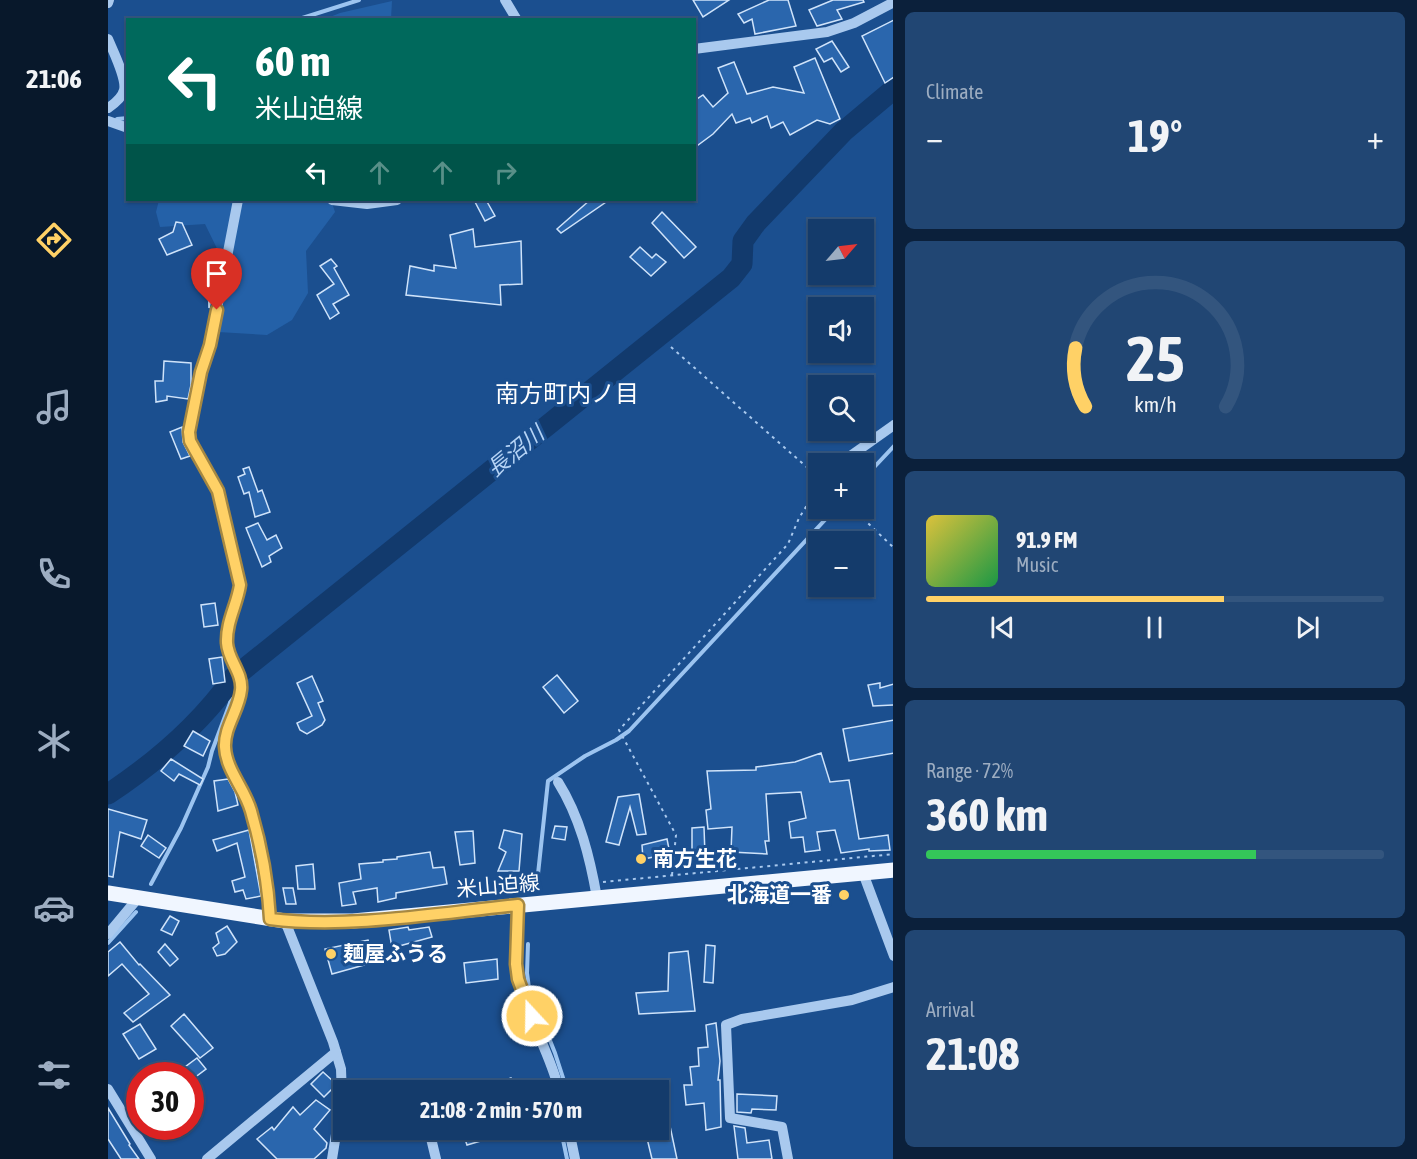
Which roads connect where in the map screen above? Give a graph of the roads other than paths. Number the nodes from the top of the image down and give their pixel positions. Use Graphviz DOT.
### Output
graph roads {
  1 [pos="505,0"];
  2 [pos="893,3"];
  3 [pos="516,18"];
  4 [pos="108,39"];
  5 [pos="696,50"];
  6 [pos="108,108"];
  7 [pos="108,121"];
  8 [pos="126,127"];
  9 [pos="238,201"];
  10 [pos="341,201"];
  11 [pos="390,201"];
  12 [pos="893,426"];
  13 [pos="855,453"];
  14 [pos="558,782"];
  15 [pos="893,870"];
  16 [pos="863,873"];
  17 [pos="108,894"];
  18 [pos="138,898"];
  19 [pos="597,898"];
  20 [pos="522,905"];
  21 [pos="278,920"];
  22 [pos="108,934"];
  23 [pos="893,953"];
  24 [pos="893,987"];
  25 [pos="336,1052"];
  26 [pos="342,1080"];
  27 [pos="556,1080"];
  28 [pos="108,1089"];
  29 [pos="335,1140"];
  30 [pos="431,1140"];
  31 [pos="570,1140"];
  32 [pos="151,1159"];
  33 [pos="207,1159"];
  34 [pos="332,1159"];
  35 [pos="436,1159"];
  36 [pos="575,1159"];
  37 [pos="788,1159"];
  1 -- 3 [label="street"];
  2 -- 5 [label="street"];
  4 -- 6 [label="street"];
  7 -- 8 [label="street"];
  9 -- 21 [label="street"];
  10 -- 11 [label="street"];
  12 -- 13 [label="street"];
  14 -- 19 [label="street"];
  15 -- 16 [label="main road, 米山迫線"];
  16 -- 19 [label="main road, 米山迫線"];
  16 -- 23 [label="street"];
  17 -- 18 [label="main road, 米山迫線"];
  18 -- 21 [label="main road, 米山迫線"];
  18 -- 22 [label="street"];
  19 -- 20 [label="main road, 米山迫線"];
  20 -- 21 [label="main road, 米山迫線"];
  20 -- 27 [label="street"];
  21 -- 25 [label="street"];
  24 -- 37 [label="street"];
  25 -- 26 [label="street"];
  25 -- 33 [label="street"];
  28 -- 32 [label="street"];
  29 -- 34 [label="street"];
  30 -- 35 [label="street"];
  31 -- 36 [label="street"];
}
